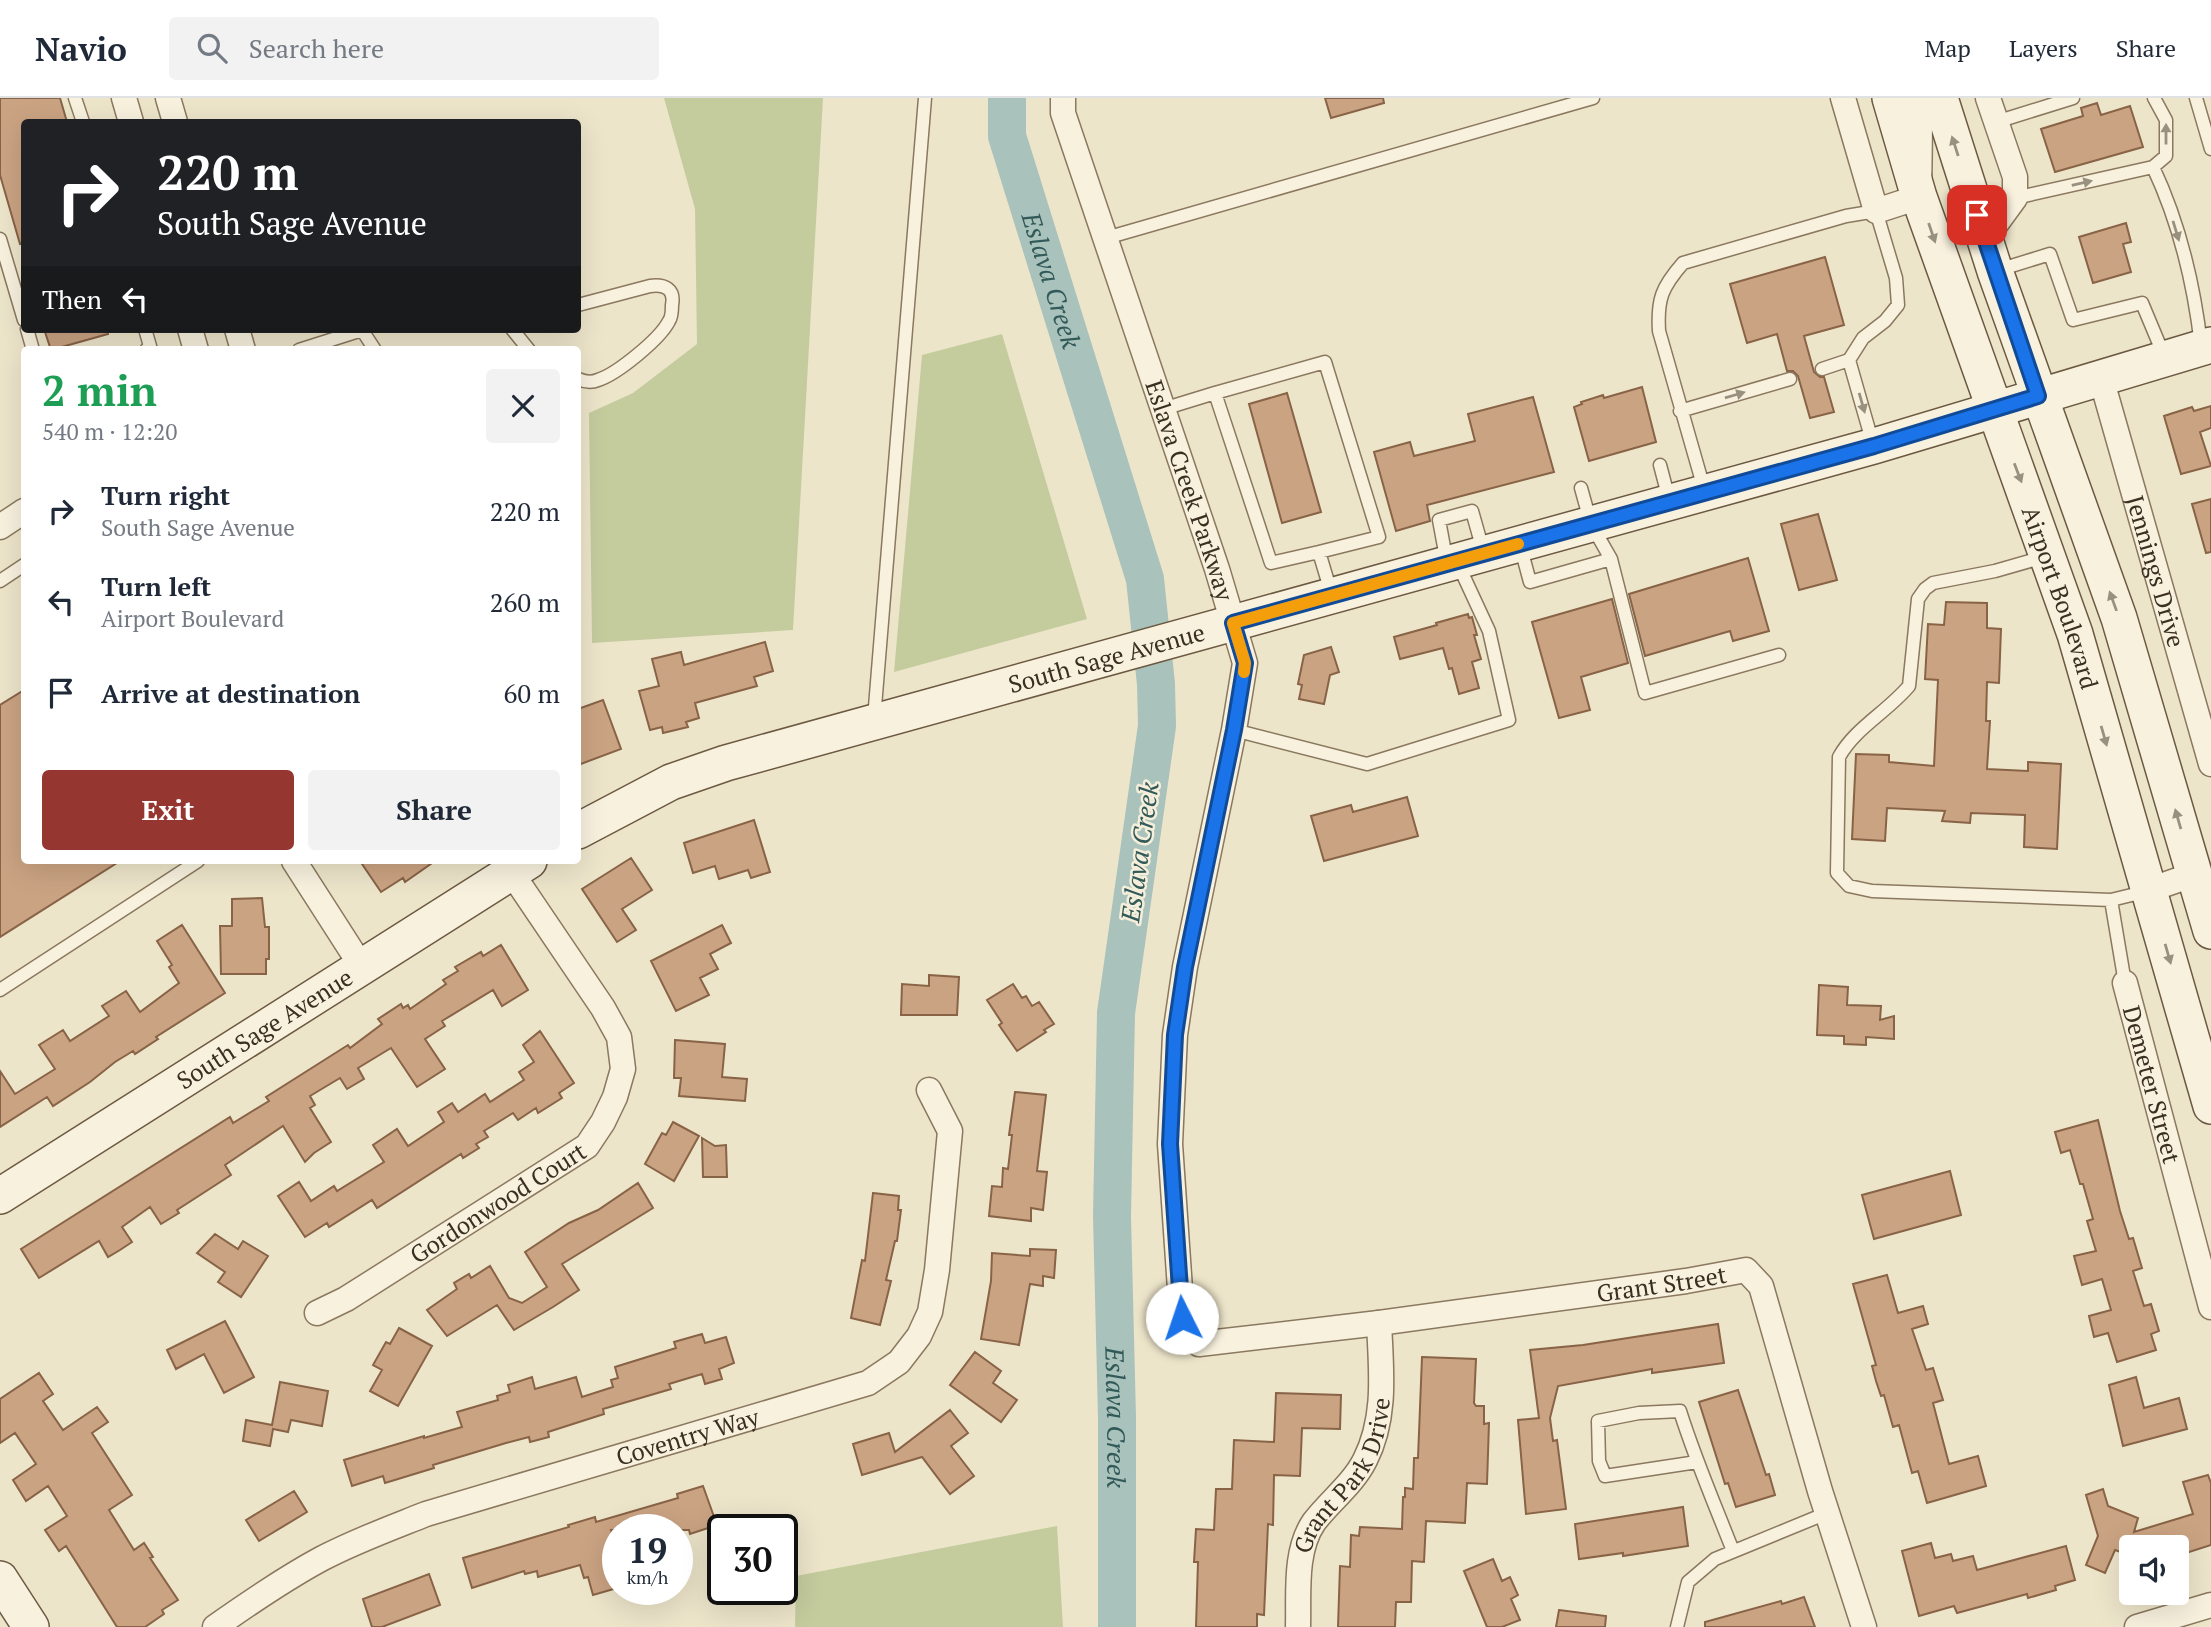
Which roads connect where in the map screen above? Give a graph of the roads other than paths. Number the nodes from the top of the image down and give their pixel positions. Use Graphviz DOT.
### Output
graph roads {
  1 [pos="75,98"];
  2 [pos="124,98"];
  3 [pos="168,98"];
  4 [pos="925,98"];
  5 [pos="1063,98"];
  6 [pos="1593,98"];
  7 [pos="1843,98"];
  8 [pos="1890,98"];
  9 [pos="1912,98"];
  10 [pos="1940,98"];
  11 [pos="1988,98"];
  12 [pos="2073,98"];
  13 [pos="2154,98"];
  14 [pos="2196,98"];
  15 [pos="82,119"];
  16 [pos="130,119"];
  17 [pos="175,119"];
  18 [pos="1996,122"];
  19 [pos="2211,149"];
  20 [pos="2153,167"];
  21 [pos="1919,197"];
  22 [pos="2015,198"];
  23 [pos="1877,211"];
  24 [pos="1106,238"];
  25 [pos="0,239"];
  26 [pos="1990,255"];
  27 [pos="581,304"];
  28 [pos="21,310"];
  29 [pos="353,333"];
  30 [pos="312,346"];
  31 [pos="2206,346"];
  32 [pos="2165,358"];
  33 [pos="1849,360"];
  34 [pos="1822,369"];
  35 [pos="2101,378"];
  36 [pos="1790,379"];
  37 [pos="581,380"];
  38 [pos="1215,393"];
  39 [pos="2038,396"];
  40 [pos="1163,409"];
  41 [pos="1994,409"];
  42 [pos="1680,411"];
  43 [pos="1874,446"];
  44 [pos="1660,465"];
  45 [pos="1581,488"];
  46 [pos="1705,492"];
  47 [pos="1670,502"];
  48 [pos="21,513"];
  49 [pos="1591,524"];
  50 [pos="0,527"];
  51 [pos="1520,544"];
  52 [pos="1319,552"];
  53 [pos="2047,556"];
  54 [pos="1611,559"];
  55 [pos="1463,560"];
  56 [pos="21,567"];
  57 [pos="0,581"];
  58 [pos="1332,596"];
  59 [pos="1233,623"];
  60 [pos="1779,655"];
  61 [pos="873,723"];
  62 [pos="1234,730"];
  63 [pos="2211,764"];
  64 [pos="581,829"];
  65 [pos="193,864"];
  66 [pos="296,864"];
  67 [pos="520,867"];
  68 [pos="2194,874"];
  69 [pos="2149,890"];
  70 [pos="2111,900"];
  71 [pos="2211,932"];
  72 [pos="362,967"];
  73 [pos="2124,983"];
  74 [pos="0,990"];
  75 [pos="929,1090"];
  76 [pos="2211,1105"];
  77 [pos="0,1196"];
  78 [pos="2211,1307"];
  79 [pos="317,1313"];
  80 [pos="1379,1323"];
  81 [pos="1199,1344"];
  82 [pos="1697,1462"];
  83 [pos="1827,1513"];
  84 [pos="1733,1551"];
  85 [pos="0,1579"];
  86 [pos="2211,1605"];
  87 [pos="31,1627"];
  88 [pos="215,1627"];
  89 [pos="1298,1627"];
  90 [pos="1677,1627"];
  91 [pos="1864,1627"];
  92 [pos="2137,1627"];
  1 -- 15 [label="lane"];
  2 -- 16 [label="street"];
  3 -- 17 [label="street"];
  4 -- 61 [label="lane"];
  5 -- 24 [label="street, Eslava Creek Parkway"];
  6 -- 24 [label="lane"];
  7 -- 23 [label="street"];
  8 -- 21 [label="street, Airport Boulevard"];
  9 -- 21 [label="street"];
  26 -- 10 [label="street, Airport Boulevard, one-way"];
  11 -- 18 [label="street"];
  12 -- 18 [label="lane"];
  20 -- 13 [label="lane, one-way"];
  14 -- 19 [label="lane"];
  18 -- 22 [label="street"];
  22 -- 20 [label="lane, one-way"];
  20 -- 31 [label="lane, one-way"];
  21 -- 23 [label="street"];
  21 -- 41 [label="street, Airport Boulevard, one-way"];
  22 -- 26 [label="street"];
  23 -- 33 [label="lane"];
  23 -- 42 [label="lane"];
  24 -- 40 [label="street, Eslava Creek Parkway"];
  25 -- 28 [label="lane"];
  26 -- 32 [label="lane"];
  26 -- 39 [label="street, Airport Boulevard"];
  27 -- 37 [label="lane"];
  29 -- 30 [label="lane"];
  31 -- 32 [label="street, South Sage Avenue"];
  32 -- 35 [label="street, South Sage Avenue"];
  33 -- 34 [label="lane"];
  33 -- 43 [label="lane, one-way"];
  35 -- 39 [label="street, South Sage Avenue"];
  35 -- 63 [label="street, Jennings Drive"];
  42 -- 36 [label="lane, one-way"];
  38 -- 40 [label="lane"];
  38 -- 52 [label="lane"];
  38 -- 52 [label="lane"];
  39 -- 41 [label="street, South Sage Avenue"];
  68 -- 39 [label="street, Airport Boulevard, one-way"];
  40 -- 59 [label="street, Eslava Creek Parkway"];
  41 -- 43 [label="street, South Sage Avenue"];
  41 -- 53 [label="street, Airport Boulevard, one-way"];
  42 -- 46 [label="lane"];
  43 -- 46 [label="street, South Sage Avenue"];
  44 -- 47 [label="lane"];
  45 -- 49 [label="lane"];
  46 -- 47 [label="street, South Sage Avenue"];
  47 -- 49 [label="street, South Sage Avenue"];
  48 -- 50 [label="street"];
  49 -- 51 [label="street, South Sage Avenue"];
  49 -- 54 [label="lane"];
  51 -- 54 [label="lane"];
  51 -- 55 [label="street, South Sage Avenue"];
  52 -- 58 [label="lane"];
  53 -- 69 [label="street, Airport Boulevard, one-way"];
  53 -- 70 [label="lane"];
  54 -- 60 [label="lane"];
  55 -- 58 [label="street, South Sage Avenue"];
  55 -- 62 [label="lane"];
  56 -- 57 [label="lane"];
  58 -- 59 [label="street, South Sage Avenue"];
  59 -- 61 [label="street, South Sage Avenue"];
  59 -- 62 [label="street, Eslava Creek Parkway"];
  61 -- 64 [label="street, South Sage Avenue"];
  62 -- 81 [label="street, Eslava Creek Parkway"];
  65 -- 74 [label="lane"];
  66 -- 72 [label="street"];
  67 -- 72 [label="street, South Sage Avenue"];
  67 -- 79 [label="street, Gordonwood Court"];
  68 -- 69 [label="street"];
  68 -- 71 [label="street, Airport Boulevard"];
  69 -- 70 [label="lane"];
  69 -- 76 [label="street, Airport Boulevard, one-way"];
  70 -- 73 [label="lane, Demeter Street"];
  72 -- 77 [label="street, South Sage Avenue"];
  73 -- 78 [label="street, Demeter Street"];
  75 -- 88 [label="street, Coventry Way"];
  80 -- 81 [label="street, Grant Street"];
  80 -- 83 [label="street, Grant Street"];
  80 -- 89 [label="street, Grant Park Drive"];
  82 -- 82 [label="lane"];
  82 -- 84 [label="lane"];
  83 -- 84 [label="lane"];
  83 -- 91 [label="street, Grant Street"];
  84 -- 90 [label="lane"];
  85 -- 87 [label="street"];
  86 -- 92 [label="street"];
}
